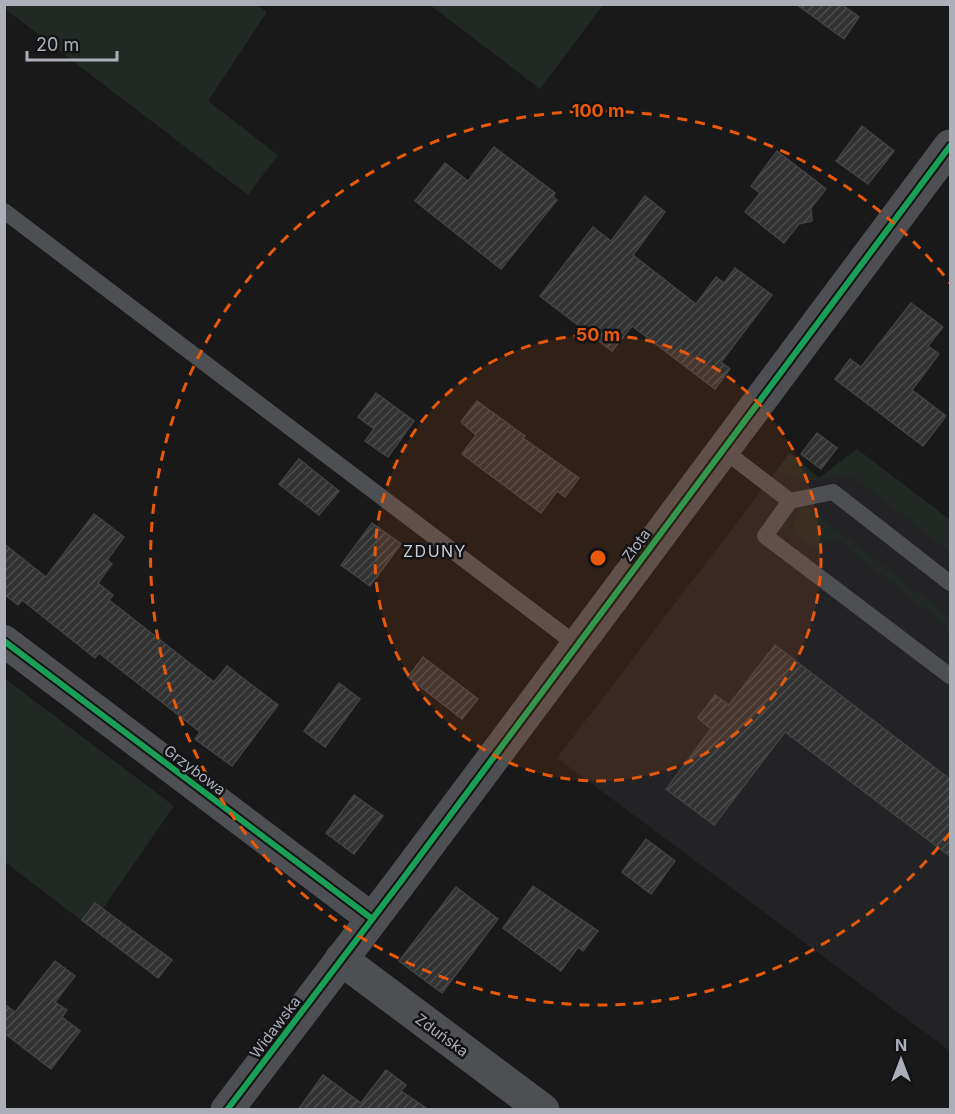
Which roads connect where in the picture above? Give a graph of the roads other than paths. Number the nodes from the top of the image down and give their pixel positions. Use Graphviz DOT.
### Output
graph roads {
  1 [pos="951,146"];
  2 [pos="4,211"];
  3 [pos="722,449"];
  4 [pos="790,501"];
  5 [pos="951,583"];
  6 [pos="4,641"];
  7 [pos="577,645"];
  8 [pos="951,676"];
  9 [pos="371,918"];
  10 [pos="341,959"];
  11 [pos="227,1110"];
  12 [pos="543,1110"];
  1 -- 3 [label="street, Złota"];
  2 -- 7 [label="lane"];
  3 -- 4 [label="lane"];
  3 -- 7 [label="street, Złota"];
  4 -- 5 [label="lane"];
  4 -- 8 [label="lane"];
  6 -- 9 [label="street, Grzybowa"];
  7 -- 9 [label="street, Złota"];
  9 -- 10 [label="street, Złota"];
  10 -- 11 [label="street, Widawska"];
  10 -- 12 [label="street, Zduńska"];
}
